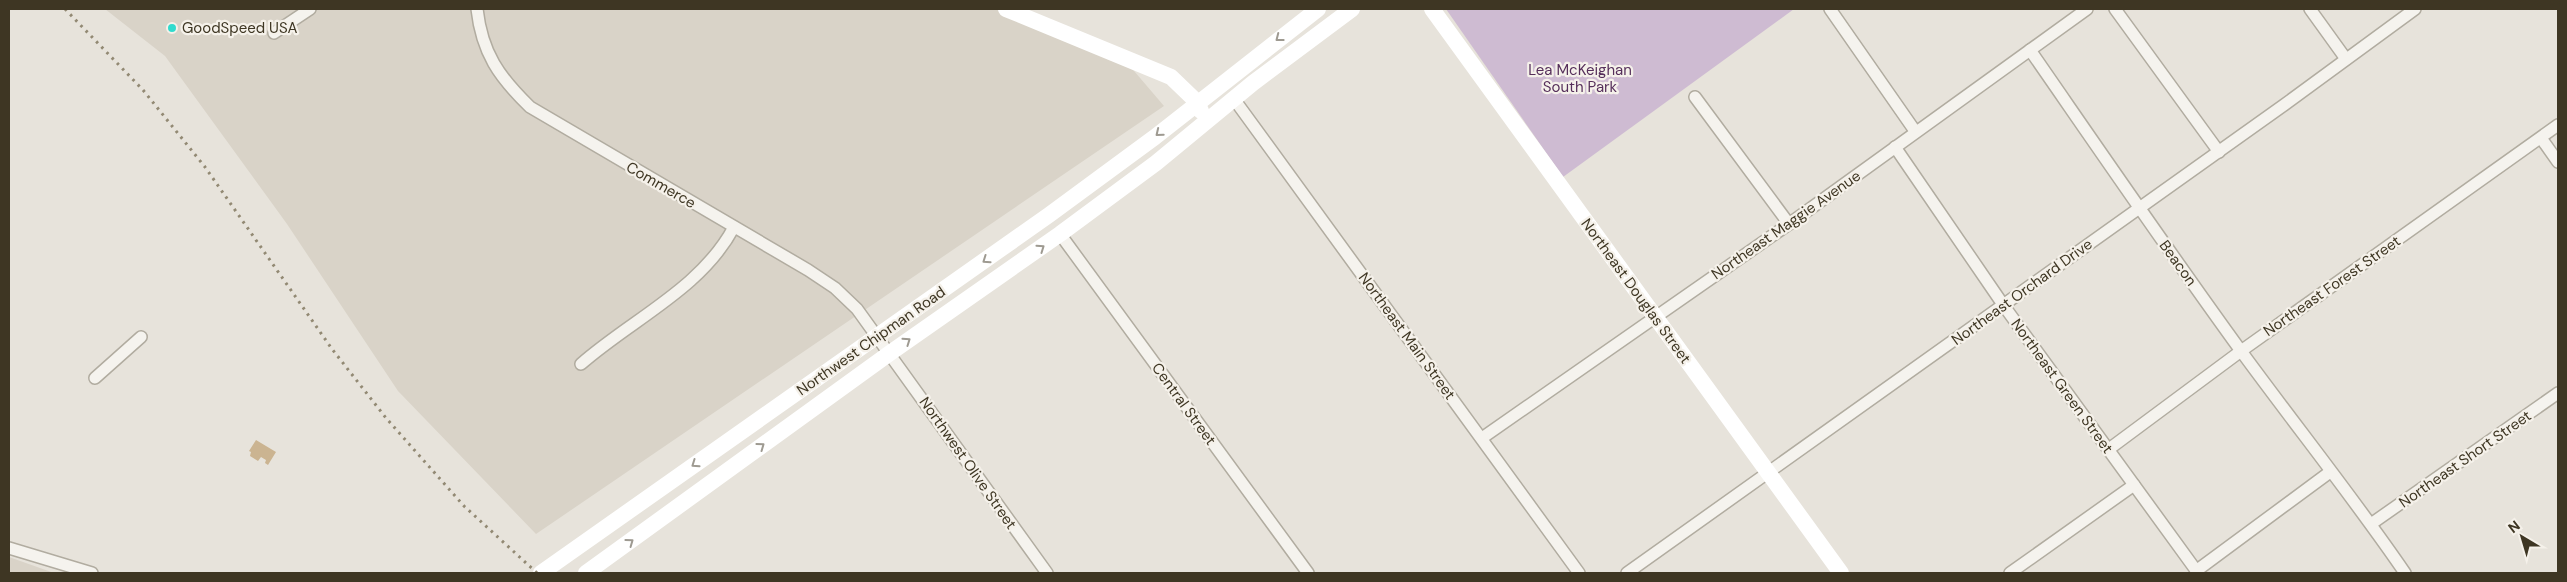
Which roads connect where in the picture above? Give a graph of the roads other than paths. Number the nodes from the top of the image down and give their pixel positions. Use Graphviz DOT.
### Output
graph roads {
  1 [pos="310,9"];
  2 [pos="477,9"];
  3 [pos="1006,9"];
  4 [pos="1318,9"];
  5 [pos="1352,9"];
  6 [pos="1432,9"];
  7 [pos="1830,9"];
  8 [pos="2087,9"];
  9 [pos="2116,9"];
  10 [pos="2310,9"];
  11 [pos="2415,9"];
  12 [pos="274,33"];
  13 [pos="2030,50"];
  14 [pos="2346,59"];
  15 [pos="1695,97"];
  16 [pos="1234,99"];
  17 [pos="1197,102"];
  18 [pos="2558,126"];
  19 [pos="1915,131"];
  20 [pos="2541,138"];
  21 [pos="1895,147"];
  22 [pos="2219,152"];
  23 [pos="2558,162"];
  24 [pos="1156,163"];
  25 [pos="2138,208"];
  26 [pos="1789,224"];
  27 [pos="734,227"];
  28 [pos="1060,234"];
  29 [pos="2004,306"];
  30 [pos="1654,316"];
  31 [pos="141,337"];
  32 [pos="878,337"];
  33 [pos="2241,351"];
  34 [pos="890,353"];
  35 [pos="581,364"];
  36 [pos="95,378"];
  37 [pos="2558,393"];
  38 [pos="1482,438"];
  39 [pos="2109,449"];
  40 [pos="1767,472"];
  41 [pos="2330,472"];
  42 [pos="2134,485"];
  43 [pos="2371,524"];
  44 [pos="9,548"];
  45 [pos="588,572"];
  46 [pos="2197,572"];
  47 [pos="92,573"];
  48 [pos="541,573"];
  49 [pos="1047,573"];
  50 [pos="1308,573"];
  51 [pos="1578,573"];
  52 [pos="1627,573"];
  53 [pos="1841,573"];
  54 [pos="2010,573"];
  55 [pos="2405,573"];
  1 -- 12 [label="street"];
  2 -- 27 [label="street, Commerce"];
  3 -- 17 [label="main road"];
  4 -- 17 [label="main road, Northwest Chipman Road, one-way"];
  5 -- 16 [label="main road, Northwest Chipman Road"];
  6 -- 30 [label="main road, Northeast Douglas Street"];
  7 -- 19 [label="street"];
  8 -- 13 [label="street, Northeast Maggie Avenue"];
  9 -- 22 [label="street"];
  10 -- 14 [label="street"];
  11 -- 14 [label="street, Northeast Orchard Drive"];
  13 -- 19 [label="street, Northeast Maggie Avenue"];
  13 -- 25 [label="street, Beacon"];
  14 -- 22 [label="street, Northeast Orchard Drive"];
  15 -- 26 [label="street"];
  16 -- 24 [label="main road, Northwest Chipman Road"];
  16 -- 38 [label="street, Northeast Main Street"];
  17 -- 24 [label="main road"];
  17 -- 32 [label="main road, Northwest Chipman Road, one-way"];
  18 -- 20 [label="street, Northeast Forest Street"];
  19 -- 21 [label="street, Northeast Maggie Avenue"];
  20 -- 23 [label="street"];
  20 -- 33 [label="street, Northeast Forest Street"];
  21 -- 26 [label="street, Northeast Maggie Avenue"];
  21 -- 29 [label="street, Northeast Green Street"];
  22 -- 25 [label="street, Northeast Orchard Drive"];
  24 -- 28 [label="main road, Northwest Chipman Road"];
  25 -- 29 [label="street, Northeast Orchard Drive"];
  25 -- 33 [label="street, Beacon"];
  26 -- 30 [label="street, Northeast Maggie Avenue"];
  27 -- 32 [label="street, Commerce"];
  27 -- 35 [label="street"];
  34 -- 28 [label="main road, Northwest Chipman Road, one-way"];
  28 -- 50 [label="street, Central Street"];
  29 -- 39 [label="street, Northeast Green Street"];
  29 -- 40 [label="street, Northeast Orchard Drive"];
  30 -- 38 [label="street, Northeast Maggie Avenue"];
  30 -- 40 [label="main road, Northeast Douglas Street"];
  31 -- 36 [label="street"];
  32 -- 34 [label="street, Northwest Olive Street"];
  32 -- 48 [label="main road, Northwest Chipman Road, one-way"];
  33 -- 39 [label="street, Northeast Forest Street"];
  33 -- 41 [label="street, Beacon"];
  45 -- 34 [label="main road, Northwest Chipman Road, one-way"];
  34 -- 49 [label="street, Northwest Olive Street"];
  37 -- 43 [label="street, Northeast Short Street"];
  38 -- 51 [label="street, Northeast Main Street"];
  39 -- 42 [label="street, Northeast Green Street"];
  40 -- 52 [label="street, Northeast Orchard Drive"];
  40 -- 53 [label="main road, Northeast Douglas Street"];
  41 -- 43 [label="street, Beacon"];
  41 -- 46 [label="street"];
  42 -- 46 [label="street, Northeast Green Street"];
  42 -- 54 [label="street"];
  43 -- 55 [label="street, Beacon"];
  44 -- 47 [label="street"];
}
